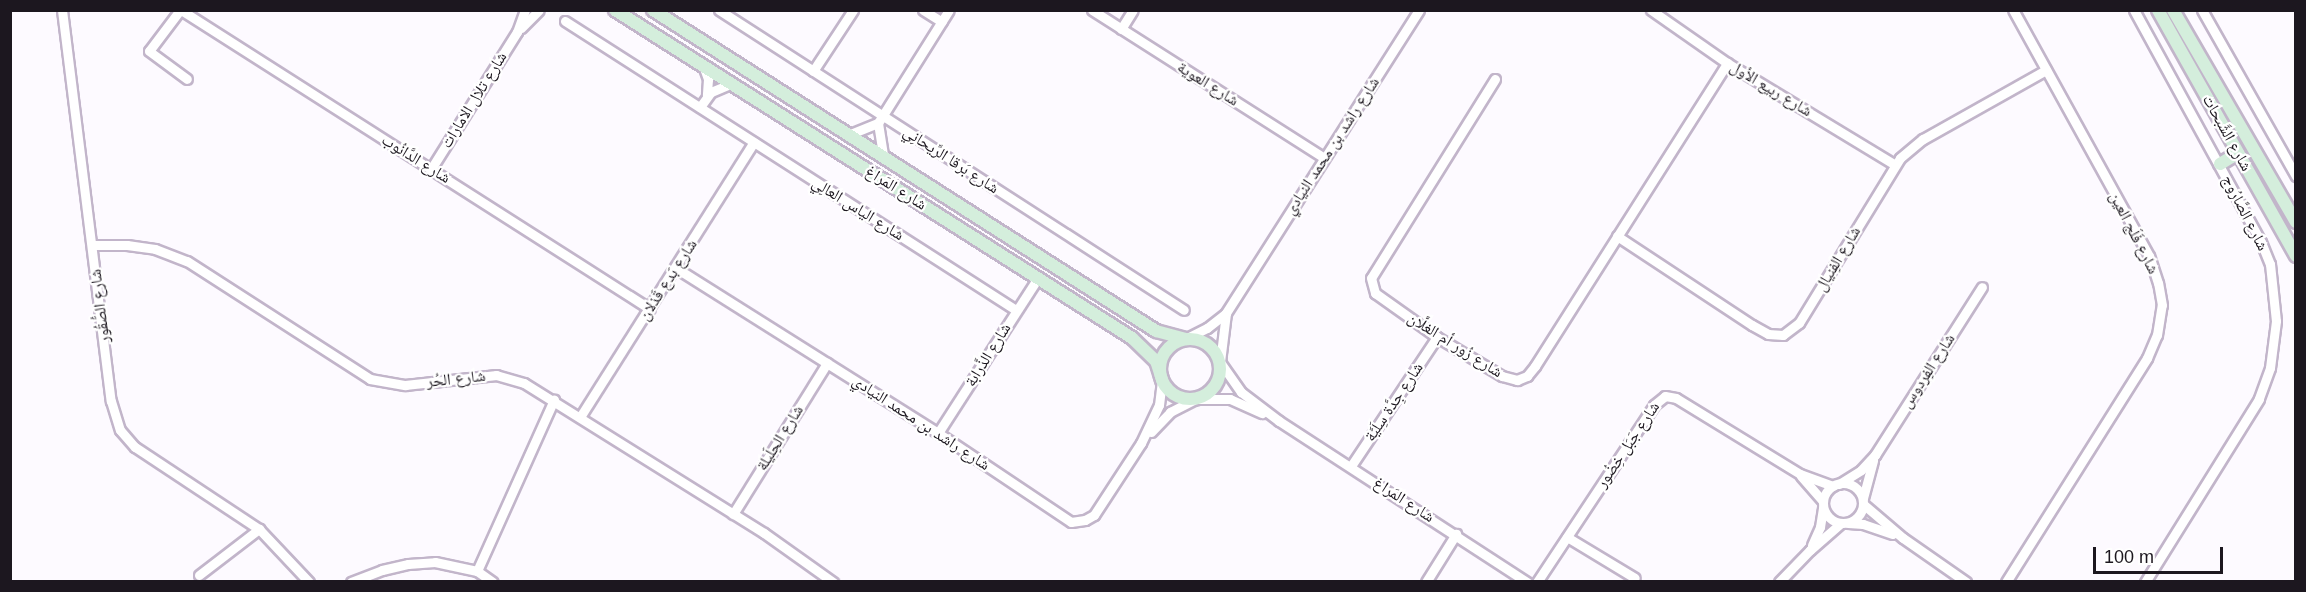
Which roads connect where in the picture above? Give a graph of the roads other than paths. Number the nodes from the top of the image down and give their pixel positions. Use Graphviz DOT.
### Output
graph roads {
  1 [pos="62,10"];
  2 [pos="181,10"];
  3 [pos="525,10"];
  4 [pos="539,10"];
  5 [pos="615,10"];
  6 [pos="653,10"];
  7 [pos="719,10"];
  8 [pos="853,10"];
  9 [pos="923,10"];
  10 [pos="949,10"];
  11 [pos="1092,10"];
  12 [pos="1133,10"];
  13 [pos="1419,10"];
  14 [pos="1651,10"];
  15 [pos="2013,10"];
  16 [pos="2134,10"];
  17 [pos="2158,10"];
  18 [pos="2173,10"];
  19 [pos="2202,10"];
  20 [pos="565,21"];
  21 [pos="942,22"];
  22 [pos="1121,29"];
  23 [pos="517,32"];
  24 [pos="1727,63"];
  25 [pos="704,68"];
  26 [pos="2046,70"];
  27 [pos="813,71"];
  28 [pos="187,79"];
  29 [pos="1495,79"];
  30 [pos="730,84"];
  31 [pos="707,96"];
  32 [pos="700,107"];
  33 [pos="880,120"];
  34 [pos="848,135"];
  35 [pos="754,142"];
  36 [pos="2238,153"];
  37 [pos="883,156"];
  38 [pos="1324,158"];
  39 [pos="1894,164"];
  40 [pos="2220,164"];
  41 [pos="431,169"];
  42 [pos="2295,176"];
  43 [pos="2295,222"];
  44 [pos="1617,236"];
  45 [pos="93,245"];
  46 [pos="2295,256"];
  47 [pos="676,268"];
  48 [pos="1038,278"];
  49 [pos="1982,287"];
  50 [pos="650,309"];
  51 [pos="1016,310"];
  52 [pos="1184,310"];
  53 [pos="1226,313"];
  54 [pos="1437,337"];
  55 [pos="1185,339"];
  56 [pos="1220,362"];
  57 [pos="827,363"];
  58 [pos="1162,380"];
  59 [pos="1195,399"];
  60 [pos="554,400"];
  61 [pos="580,417"];
  62 [pos="1279,421"];
  63 [pos="938,433"];
  64 [pos="1141,443"];
  65 [pos="1875,455"];
  66 [pos="1351,466"];
  67 [pos="1800,474"];
  68 [pos="1836,485"];
  69 [pos="1863,501"];
  70 [pos="1823,504"];
  71 [pos="733,514"];
  72 [pos="1845,523"];
  73 [pos="259,529"];
  74 [pos="1456,534"];
  75 [pos="1567,537"];
  76 [pos="1903,538"];
  77 [pos="1810,550"];
  78 [pos="477,571"];
  79 [pos="199,575"];
  80 [pos="1635,578"];
  81 [pos="309,582"];
  82 [pos="351,582"];
  83 [pos="493,582"];
  84 [pos="833,582"];
  85 [pos="1426,582"];
  86 [pos="1527,582"];
  87 [pos="1538,582"];
  88 [pos="1779,582"];
  89 [pos="1965,582"];
  90 [pos="2006,582"];
  91 [pos="2145,582"];
  1 -- 45 [label="street, شارع الصُّقُور"];
  2 -- 28 [label="street"];
  2 -- 41 [label="street, شارع الدَّانُوب"];
  3 -- 23 [label="street, شارع تلال الامارات"];
  4 -- 23 [label="street, شارع تلال الامارات"];
  5 -- 25 [label="street, شارع المَراغ"];
  6 -- 34 [label="street, شارع المَراغ"];
  7 -- 27 [label="street, شارع بَرقا الرِّيحانِي"];
  8 -- 27 [label="street"];
  9 -- 21 [label="street"];
  10 -- 21 [label="street"];
  11 -- 22 [label="street, شارع العوية"];
  12 -- 22 [label="street"];
  13 -- 38 [label="street, شارع راشد بن محمد النيادي"];
  14 -- 24 [label="street, شارع ربيع الأول"];
  15 -- 26 [label="street, شارع فَلَج العين"];
  16 -- 40 [label="street, شارع الصَّارُوج"];
  17 -- 36 [label="street, شارع الشَّبحات"];
  18 -- 43 [label="street, شارع الشَّبحات"];
  19 -- 42 [label="street"];
  20 -- 32 [label="street, شارع الياس العالِي"];
  21 -- 33 [label="street"];
  22 -- 38 [label="street, شارع العوية"];
  23 -- 41 [label="street, شارع تلال الامارات"];
  24 -- 39 [label="street, شارع ربيع الأول"];
  24 -- 44 [label="street, شارع زُور أم الغلَّان"];
  25 -- 30 [label="street, شارع المَراغ"];
  25 -- 31 [label="street"];
  26 -- 39 [label="street, شارع الفِنيال"];
  26 -- 90 [label="street, شارع فَلَج العين"];
  27 -- 33 [label="street, شارع بَرقا الرِّيحانِي"];
  29 -- 54 [label="street, شارع زُور أم الغلَّان"];
  30 -- 31 [label="street"];
  30 -- 48 [label="street, شارع المَراغ"];
  31 -- 32 [label="street"];
  32 -- 35 [label="street, شارع الياس العالِي"];
  33 -- 34 [label="street"];
  33 -- 37 [label="street"];
  33 -- 52 [label="street, شارع بَرقا الرِّيحانِي"];
  34 -- 37 [label="street, شارع المَراغ"];
  35 -- 47 [label="street, شارع بَدع قَذلان"];
  35 -- 51 [label="street, شارع الياس العالِي"];
  36 -- 40 [label="street"];
  36 -- 46 [label="street, شارع الشَّبحات"];
  37 -- 55 [label="street, شارع المَراغ"];
  38 -- 53 [label="street, شارع راشد بن محمد النيادي"];
  39 -- 44 [label="street, شارع الفِنيال"];
  40 -- 91 [label="street, شارع الصَّارُوج"];
  41 -- 50 [label="street, شارع الدَّانُوب"];
  44 -- 54 [label="street, شارع زُور أم الغلَّان"];
  45 -- 60 [label="street, شارع الحُر"];
  45 -- 73 [label="street, شارع الصُّقُور"];
  47 -- 50 [label="street, شارع بَدع قَذلان"];
  47 -- 57 [label="street, شارع راشد بن محمد النيادي"];
  48 -- 51 [label="street, شارع الذَّرابة"];
  48 -- 58 [label="street, شارع المَراغ"];
  49 -- 65 [label="street, شارع الفِردوس"];
  50 -- 61 [label="street, شارع بَدع قَذلان"];
  51 -- 63 [label="street, شارع الذَّرابة"];
  53 -- 55 [label="street, شارع راشد بن محمد النيادي"];
  53 -- 56 [label="street, شارع راشد بن محمد النيادي"];
  54 -- 66 [label="street, شارع جِدَّة سِلَيَّة"];
  55 -- 56 [label="street"];
  55 -- 58 [label="street"];
  56 -- 59 [label="street"];
  56 -- 62 [label="street, شارع المَراغ"];
  57 -- 63 [label="street, شارع راشد بن محمد النيادي"];
  57 -- 71 [label="street, شارع الحِلَيلة"];
  58 -- 59 [label="street"];
  58 -- 64 [label="street, شارع راشد بن محمد النيادي"];
  59 -- 62 [label="street, شارع المَراغ"];
  59 -- 64 [label="street, شارع راشد بن محمد النيادي"];
  60 -- 61 [label="street, شارع الحُر"];
  60 -- 78 [label="street"];
  61 -- 71 [label="street, شارع الحُر"];
  62 -- 66 [label="street, شارع المَراغ"];
  63 -- 64 [label="street, شارع راشد بن محمد النيادي"];
  65 -- 68 [label="street, شارع الفِردوس"];
  65 -- 69 [label="street, شارع الفِردوس"];
  66 -- 74 [label="street, شارع المَراغ"];
  67 -- 68 [label="street, شارع جَبَل خِضُور"];
  67 -- 70 [label="street, شارع جَبَل خِضُور"];
  67 -- 75 [label="street, شارع جَبَل خِضُور"];
  68 -- 69 [label="street"];
  68 -- 70 [label="street"];
  69 -- 72 [label="street"];
  69 -- 76 [label="street"];
  70 -- 72 [label="street"];
  70 -- 77 [label="street"];
  71 -- 84 [label="street, شارع الحُر"];
  72 -- 76 [label="street"];
  72 -- 77 [label="street"];
  73 -- 79 [label="street"];
  73 -- 81 [label="street, شارع الصُّقُور"];
  74 -- 85 [label="street"];
  74 -- 86 [label="street, شارع المَراغ"];
  75 -- 80 [label="street"];
  75 -- 87 [label="street, شارع جَبَل خِضُور"];
  76 -- 89 [label="street"];
  77 -- 88 [label="street"];
  78 -- 82 [label="street"];
  78 -- 83 [label="street"];
}
